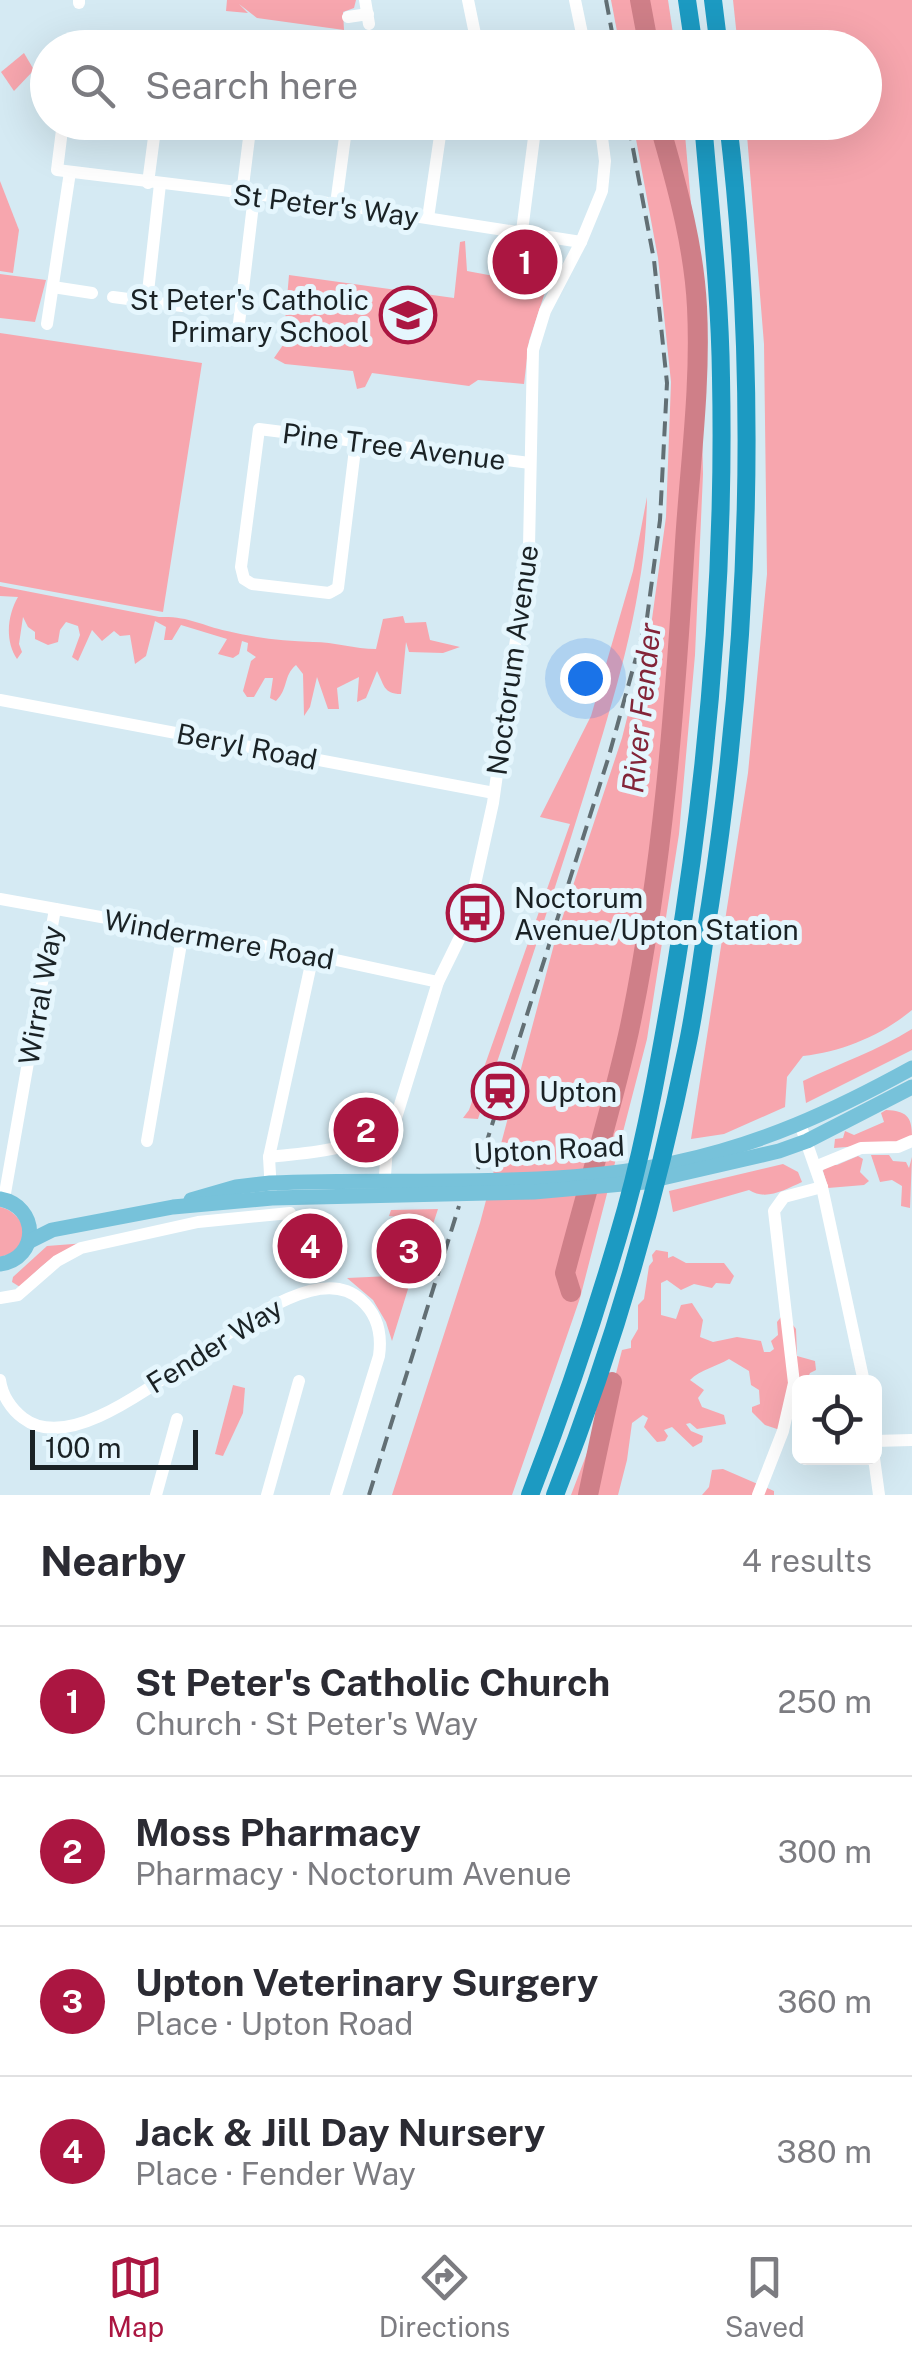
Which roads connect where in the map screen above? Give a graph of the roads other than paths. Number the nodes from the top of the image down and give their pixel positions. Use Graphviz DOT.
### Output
graph roads {
  1 [pos="468,0"];
  2 [pos="575,0"];
  3 [pos="687,0"];
  4 [pos="713,0"];
  5 [pos="367,13"];
  6 [pos="348,17"];
  7 [pos="474,30"];
  8 [pos="581,30"];
  9 [pos="691,30"];
  10 [pos="717,30"];
  11 [pos="61,140"];
  12 [pos="155,140"];
  13 [pos="250,140"];
  14 [pos="345,140"];
  15 [pos="439,140"];
  16 [pos="534,140"];
  17 [pos="602,140"];
  18 [pos="704,140"];
  19 [pos="730,140"];
  20 [pos="70,172"];
  21 [pos="154,183"];
  22 [pos="248,195"];
  23 [pos="336,204"];
  24 [pos="428,218"];
  25 [pos="522,231"];
  26 [pos="581,242"];
  27 [pos="53,287"];
  28 [pos="92,294"];
  29 [pos="113,296"];
  30 [pos="147,301"];
  31 [pos="182,306"];
  32 [pos="239,322"];
  33 [pos="48,324"];
  34 [pos="356,441"];
  35 [pos="530,463"];
  36 [pos="0,700"];
  37 [pos="494,792"];
  38 [pos="0,899"];
  39 [pos="55,909"];
  40 [pos="183,932"];
  41 [pos="313,955"];
  42 [pos="438,982"];
  43 [pos="905,1072"];
  44 [pos="910,1092"];
  45 [pos="800,1124"];
  46 [pos="394,1125"];
  47 [pos="147,1141"];
  48 [pos="807,1141"];
  49 [pos="912,1141"];
  50 [pos="269,1157"];
  51 [pos="714,1160"];
  52 [pos="816,1166"];
  53 [pos="384,1187"];
  54 [pos="822,1187"];
  55 [pos="271,1191"];
  56 [pos="2,1199"];
  57 [pos="286,1217"];
  58 [pos="30,1222"];
  59 [pos="52,1230"];
  60 [pos="30,1241"];
  61 [pos="0,1264"];
  62 [pos="0,1298"];
  63 [pos="862,1375"];
  64 [pos="299,1381"];
  65 [pos="0,1386"];
  66 [pos="177,1418"];
  67 [pos="912,1440"];
  68 [pos="882,1441"];
  69 [pos="875,1465"];
  70 [pos="156,1495"];
  71 [pos="267,1495"];
  72 [pos="336,1495"];
  73 [pos="530,1495"];
  74 [pos="555,1495"];
  75 [pos="758,1495"];
  76 [pos="879,1495"];
  1 -- 7 [label="street"];
  2 -- 8 [label="street"];
  3 -- 9 [label="highway"];
  4 -- 10 [label="highway"];
  5 -- 6 [label="street"];
  11 -- 20 [label="street"];
  12 -- 21 [label="street"];
  13 -- 22 [label="street"];
  14 -- 23 [label="street"];
  15 -- 24 [label="street"];
  16 -- 25 [label="street"];
  17 -- 26 [label="street, Noctorum Avenue"];
  18 -- 73 [label="highway"];
  19 -- 74 [label="highway"];
  20 -- 21 [label="street, St Peter's Way"];
  20 -- 27 [label="street"];
  21 -- 22 [label="street, St Peter's Way"];
  21 -- 30 [label="street"];
  22 -- 23 [label="street, St Peter's Way"];
  22 -- 32 [label="street"];
  23 -- 24 [label="street, St Peter's Way"];
  24 -- 25 [label="street, St Peter's Way"];
  25 -- 26 [label="street, St Peter's Way"];
  26 -- 35 [label="street, Noctorum Avenue"];
  27 -- 28 [label="street"];
  27 -- 33 [label="street"];
  29 -- 30 [label="street"];
  30 -- 31 [label="street"];
  34 -- 34 [label="street, Pine Tree Avenue"];
  34 -- 35 [label="street, Pine Tree Avenue"];
  35 -- 37 [label="street, Noctorum Avenue"];
  36 -- 37 [label="street, Beryl Road"];
  37 -- 42 [label="street, Noctorum Avenue"];
  38 -- 39 [label="street, Windermere Road"];
  39 -- 40 [label="street, Windermere Road"];
  39 -- 56 [label="street, Wirral Way"];
  40 -- 41 [label="street, Windermere Road"];
  40 -- 47 [label="street"];
  41 -- 42 [label="street, Windermere Road"];
  41 -- 50 [label="street"];
  42 -- 46 [label="street, Noctorum Avenue"];
  43 -- 44 [label="street"];
  43 -- 45 [label="main road, Upton Road"];
  44 -- 48 [label="main road, Upton Road"];
  45 -- 48 [label="street"];
  45 -- 51 [label="main road, Upton Road"];
  46 -- 50 [label="street"];
  46 -- 53 [label="street, Noctorum Avenue"];
  48 -- 51 [label="main road, Upton Road"];
  48 -- 52 [label="street"];
  49 -- 52 [label="street"];
  50 -- 55 [label="street"];
  51 -- 53 [label="main road, Upton Road"];
  52 -- 54 [label="street"];
  53 -- 55 [label="main road, Upton Road"];
  54 -- 63 [label="street"];
  54 -- 75 [label="street"];
  55 -- 59 [label="main road, Upton Road"];
  56 -- 58 [label="main road"];
  57 -- 62 [label="street"];
  58 -- 59 [label="main road"];
  58 -- 60 [label="main road"];
  59 -- 60 [label="main road, Upton Road"];
  60 -- 61 [label="main road, Upton Road"];
  64 -- 71 [label="street"];
  65 -- 72 [label="street, Fender Way"];
  66 -- 70 [label="street"];
  67 -- 68 [label="street"];
  69 -- 76 [label="street"];
}
